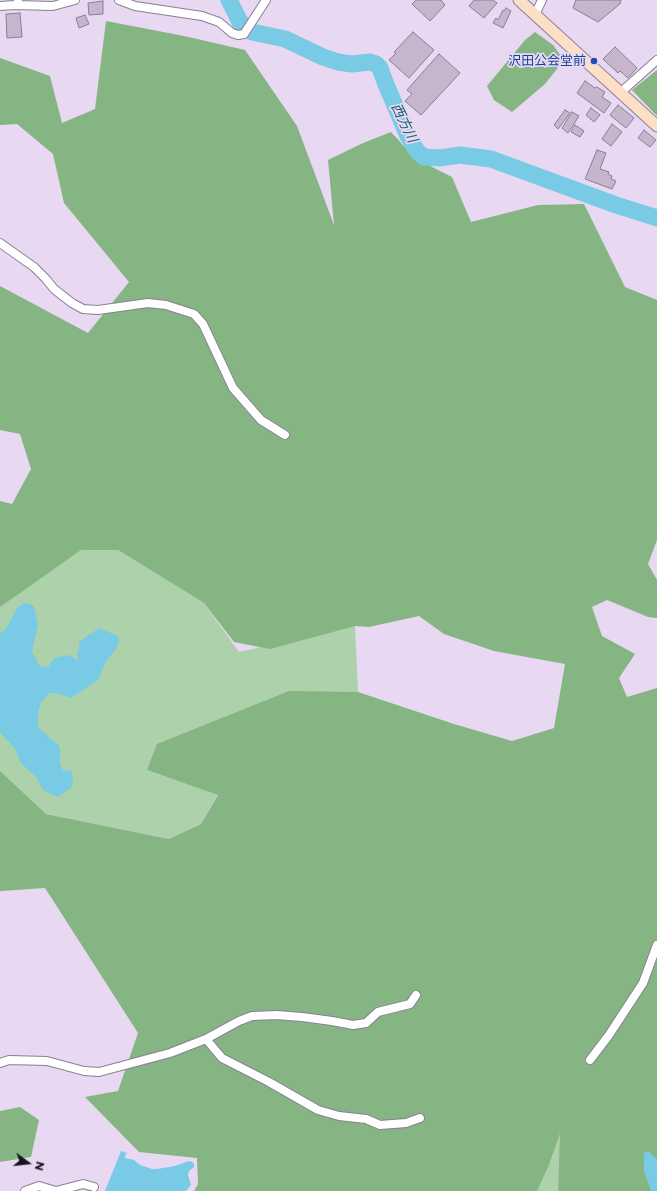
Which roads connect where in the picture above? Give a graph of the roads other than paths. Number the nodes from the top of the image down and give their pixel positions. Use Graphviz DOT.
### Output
graph roads {
  1 [pos="75,0"];
  2 [pos="119,0"];
  3 [pos="266,0"];
  4 [pos="519,0"];
  5 [pos="542,0"];
  6 [pos="18,2"];
  7 [pos="0,6"];
  8 [pos="536,15"];
  9 [pos="657,60"];
  10 [pos="620,93"];
  11 [pos="657,126"];
  12 [pos="0,243"];
  13 [pos="285,435"];
  14 [pos="657,945"];
  15 [pos="416,995"];
  16 [pos="206,1039"];
  17 [pos="590,1060"];
  18 [pos="0,1063"];
  19 [pos="420,1118"];
  20 [pos="94,1187"];
  21 [pos="25,1191"];
  1 -- 6 [label="street"];
  2 -- 3 [label="street"];
  4 -- 8 [label="main road"];
  5 -- 8 [label="street"];
  6 -- 7 [label="street"];
  8 -- 10 [label="main road"];
  9 -- 10 [label="street"];
  10 -- 11 [label="main road"];
  12 -- 13 [label="street"];
  14 -- 17 [label="street"];
  15 -- 16 [label="street"];
  16 -- 18 [label="street"];
  16 -- 19 [label="street"];
  20 -- 21 [label="street"];
}
